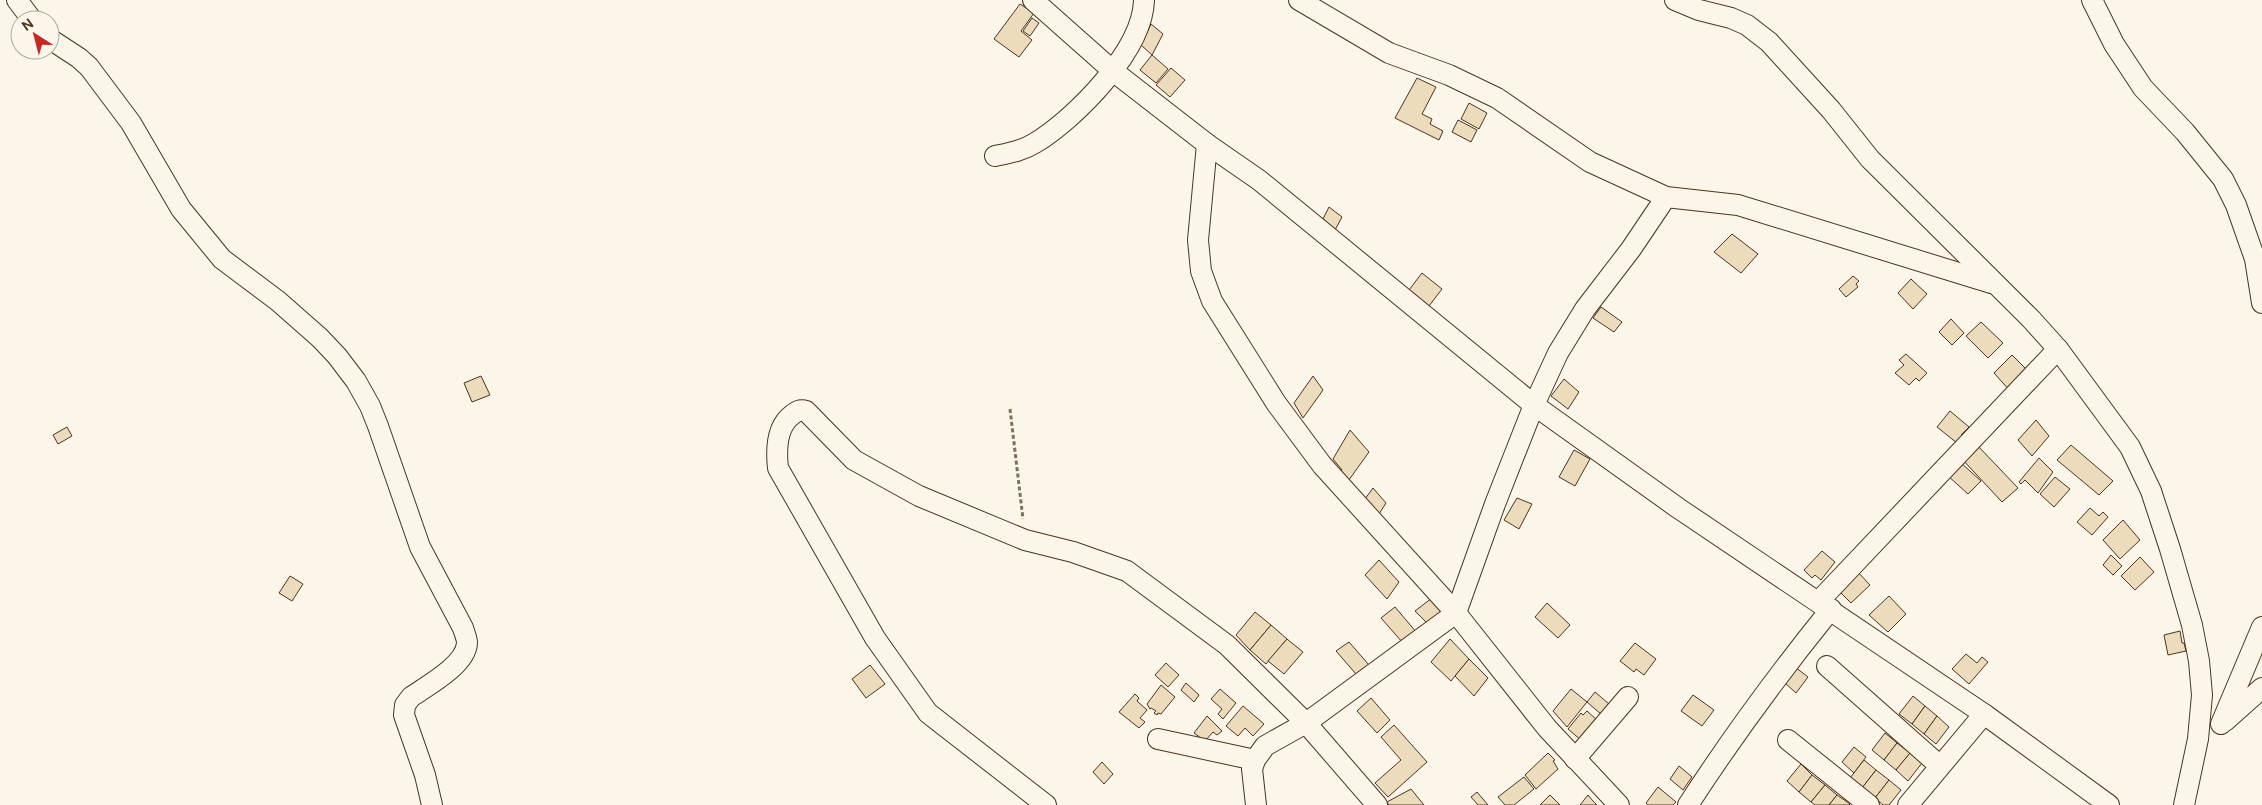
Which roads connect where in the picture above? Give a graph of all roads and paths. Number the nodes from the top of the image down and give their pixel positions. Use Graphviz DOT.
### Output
graph roads {
  1 [pos="1034,0"];
  2 [pos="1144,0"];
  3 [pos="1299,0"];
  4 [pos="1675,0"];
  5 [pos="2092,0"];
  6 [pos="60,46"];
  7 [pos="1113,71"];
  8 [pos="1207,144"];
  9 [pos="995,156"];
  10 [pos="1666,197"];
  11 [pos="1996,284"];
  12 [pos="2262,303"];
  13 [pos="2058,349"];
  14 [pos="1534,405"];
  15 [pos="1010,409"];
  16 [pos="1025,540"];
  17 [pos="1825,605"];
  18 [pos="1456,614"];
  19 [pos="2262,627"];
  20 [pos="1827,666"];
  21 [pos="2262,688"];
  22 [pos="1628,697"];
  23 [pos="1984,714"];
  24 [pos="1306,723"];
  25 [pos="2221,724"];
  26 [pos="2198,738"];
  27 [pos="1158,739"];
  28 [pos="1788,740"];
  29 [pos="1575,759"];
  30 [pos="1255,760"];
  31 [pos="1940,766"];
  32 [pos="432,805"];
  33 [pos="1046,805"];
  34 [pos="1256,805"];
  35 [pos="1377,805"];
  36 [pos="1619,805"];
  37 [pos="1688,805"];
  38 [pos="1869,805"];
  39 [pos="1908,805"];
  40 [pos="2109,805"];
  41 [pos="2184,805"];
  1 -- 7 [label="street"];
  2 -- 7 [label="street"];
  3 -- 10 [label="street"];
  4 -- 11 [label="street"];
  5 -- 12 [label="street"];
  6 -- 32 [label="street"];
  7 -- 8 [label="street"];
  7 -- 9 [label="street"];
  8 -- 14 [label="street"];
  8 -- 18 [label="street"];
  10 -- 11 [label="street"];
  10 -- 14 [label="street"];
  11 -- 13 [label="street"];
  13 -- 17 [label="street"];
  13 -- 26 [label="street"];
  14 -- 17 [label="street"];
  14 -- 18 [label="street"];
  15 -- 16 [label="path"];
  16 -- 24 [label="street"];
  16 -- 33 [label="street"];
  17 -- 23 [label="street"];
  17 -- 37 [label="street"];
  18 -- 24 [label="street"];
  18 -- 29 [label="street"];
  19 -- 25 [label="street"];
  20 -- 31 [label="street"];
  21 -- 25 [label="street"];
  22 -- 29 [label="street"];
  23 -- 31 [label="street"];
  23 -- 40 [label="street"];
  24 -- 30 [label="street"];
  24 -- 35 [label="street"];
  25 -- 26 [label="street"];
  26 -- 41 [label="street"];
  27 -- 30 [label="street"];
  28 -- 38 [label="street"];
  29 -- 36 [label="street"];
  30 -- 34 [label="street"];
  31 -- 39 [label="street"];
}
